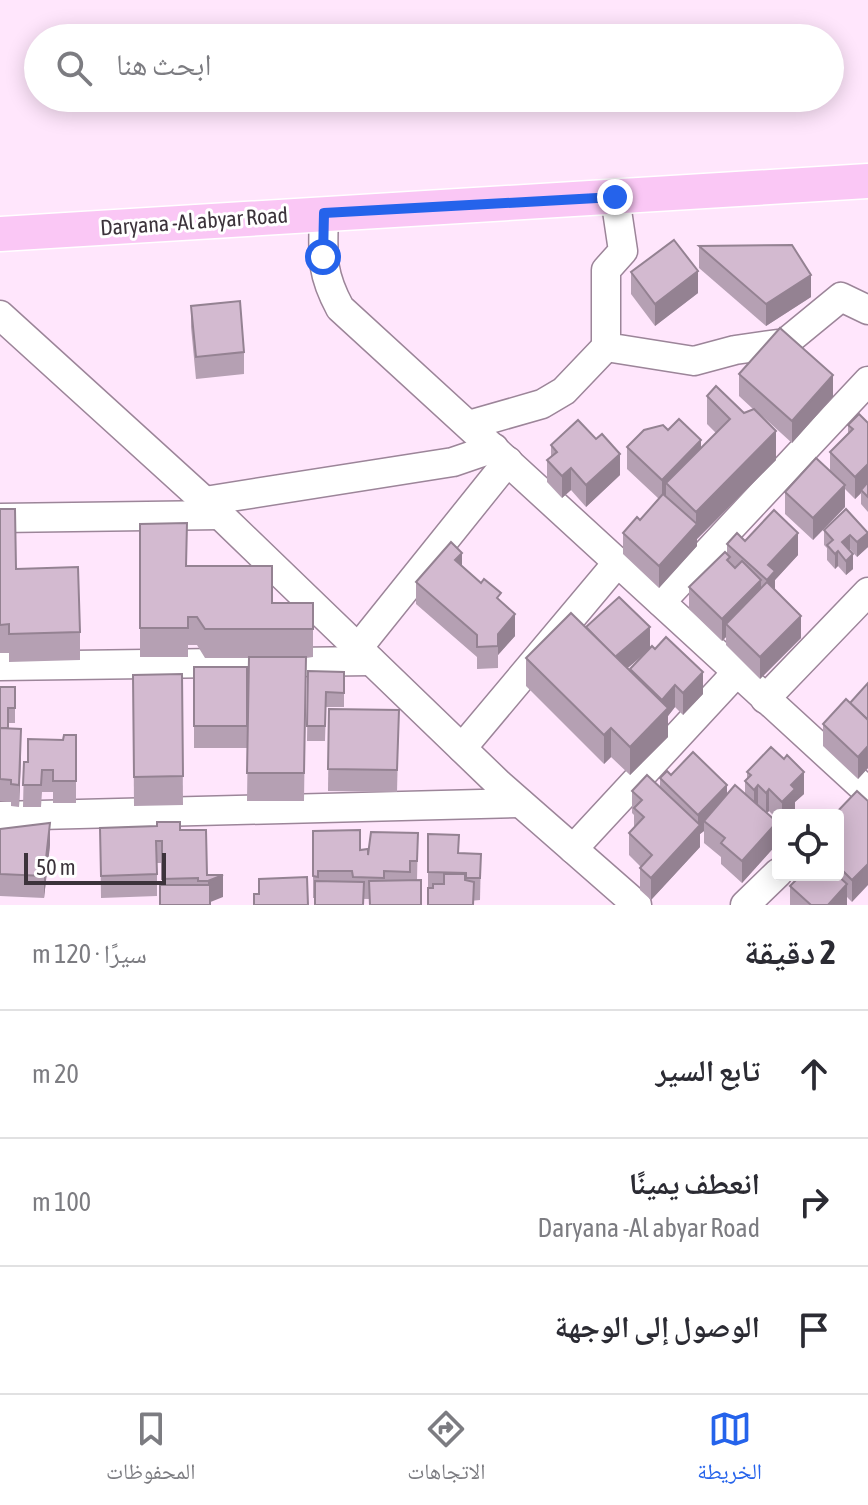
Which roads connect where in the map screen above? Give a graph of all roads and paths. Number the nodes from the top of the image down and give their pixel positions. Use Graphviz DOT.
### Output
graph roads {
  1 [pos="868,181"];
  2 [pos="615,197"];
  3 [pos="324,213"];
  4 [pos="0,234"];
  5 [pos="868,310"];
  6 [pos="0,315"];
  7 [pos="606,347"];
  8 [pos="868,381"];
  9 [pos="469,425"];
  10 [pos="501,455"];
  11 [pos="213,508"];
  12 [pos="0,518"];
  13 [pos="618,562"];
  14 [pos="868,592"];
  15 [pos="661,602"];
  16 [pos="365,654"];
  17 [pos="0,666"];
  18 [pos="737,672"];
  19 [pos="765,699"];
  20 [pos="462,748"];
  21 [pos="862,793"];
  22 [pos="520,803"];
  23 [pos="0,816"];
  24 [pos="573,849"];
  25 [pos="772,879"];
  26 [pos="637,905"];
  27 [pos="745,905"];
  1 -- 2 [label="main road, Daryana -Al abyar Road"];
  2 -- 3 [label="main road, Daryana -Al abyar Road"];
  2 -- 7 [label="street"];
  3 -- 4 [label="main road, Daryana -Al abyar Road"];
  3 -- 9 [label="street"];
  5 -- 7 [label="street"];
  6 -- 11 [label="street"];
  7 -- 9 [label="street"];
  8 -- 15 [label="street"];
  9 -- 10 [label="street"];
  10 -- 11 [label="street"];
  10 -- 13 [label="street"];
  10 -- 16 [label="street"];
  11 -- 12 [label="street"];
  11 -- 16 [label="street"];
  13 -- 15 [label="street"];
  13 -- 20 [label="street"];
  14 -- 19 [label="street"];
  15 -- 18 [label="street"];
  16 -- 17 [label="street"];
  16 -- 20 [label="street"];
  18 -- 19 [label="street"];
  18 -- 24 [label="street"];
  19 -- 21 [label="street"];
  20 -- 22 [label="street"];
  22 -- 23 [label="street"];
  22 -- 24 [label="street"];
  24 -- 26 [label="street"];
  25 -- 27 [label="street"];
}
